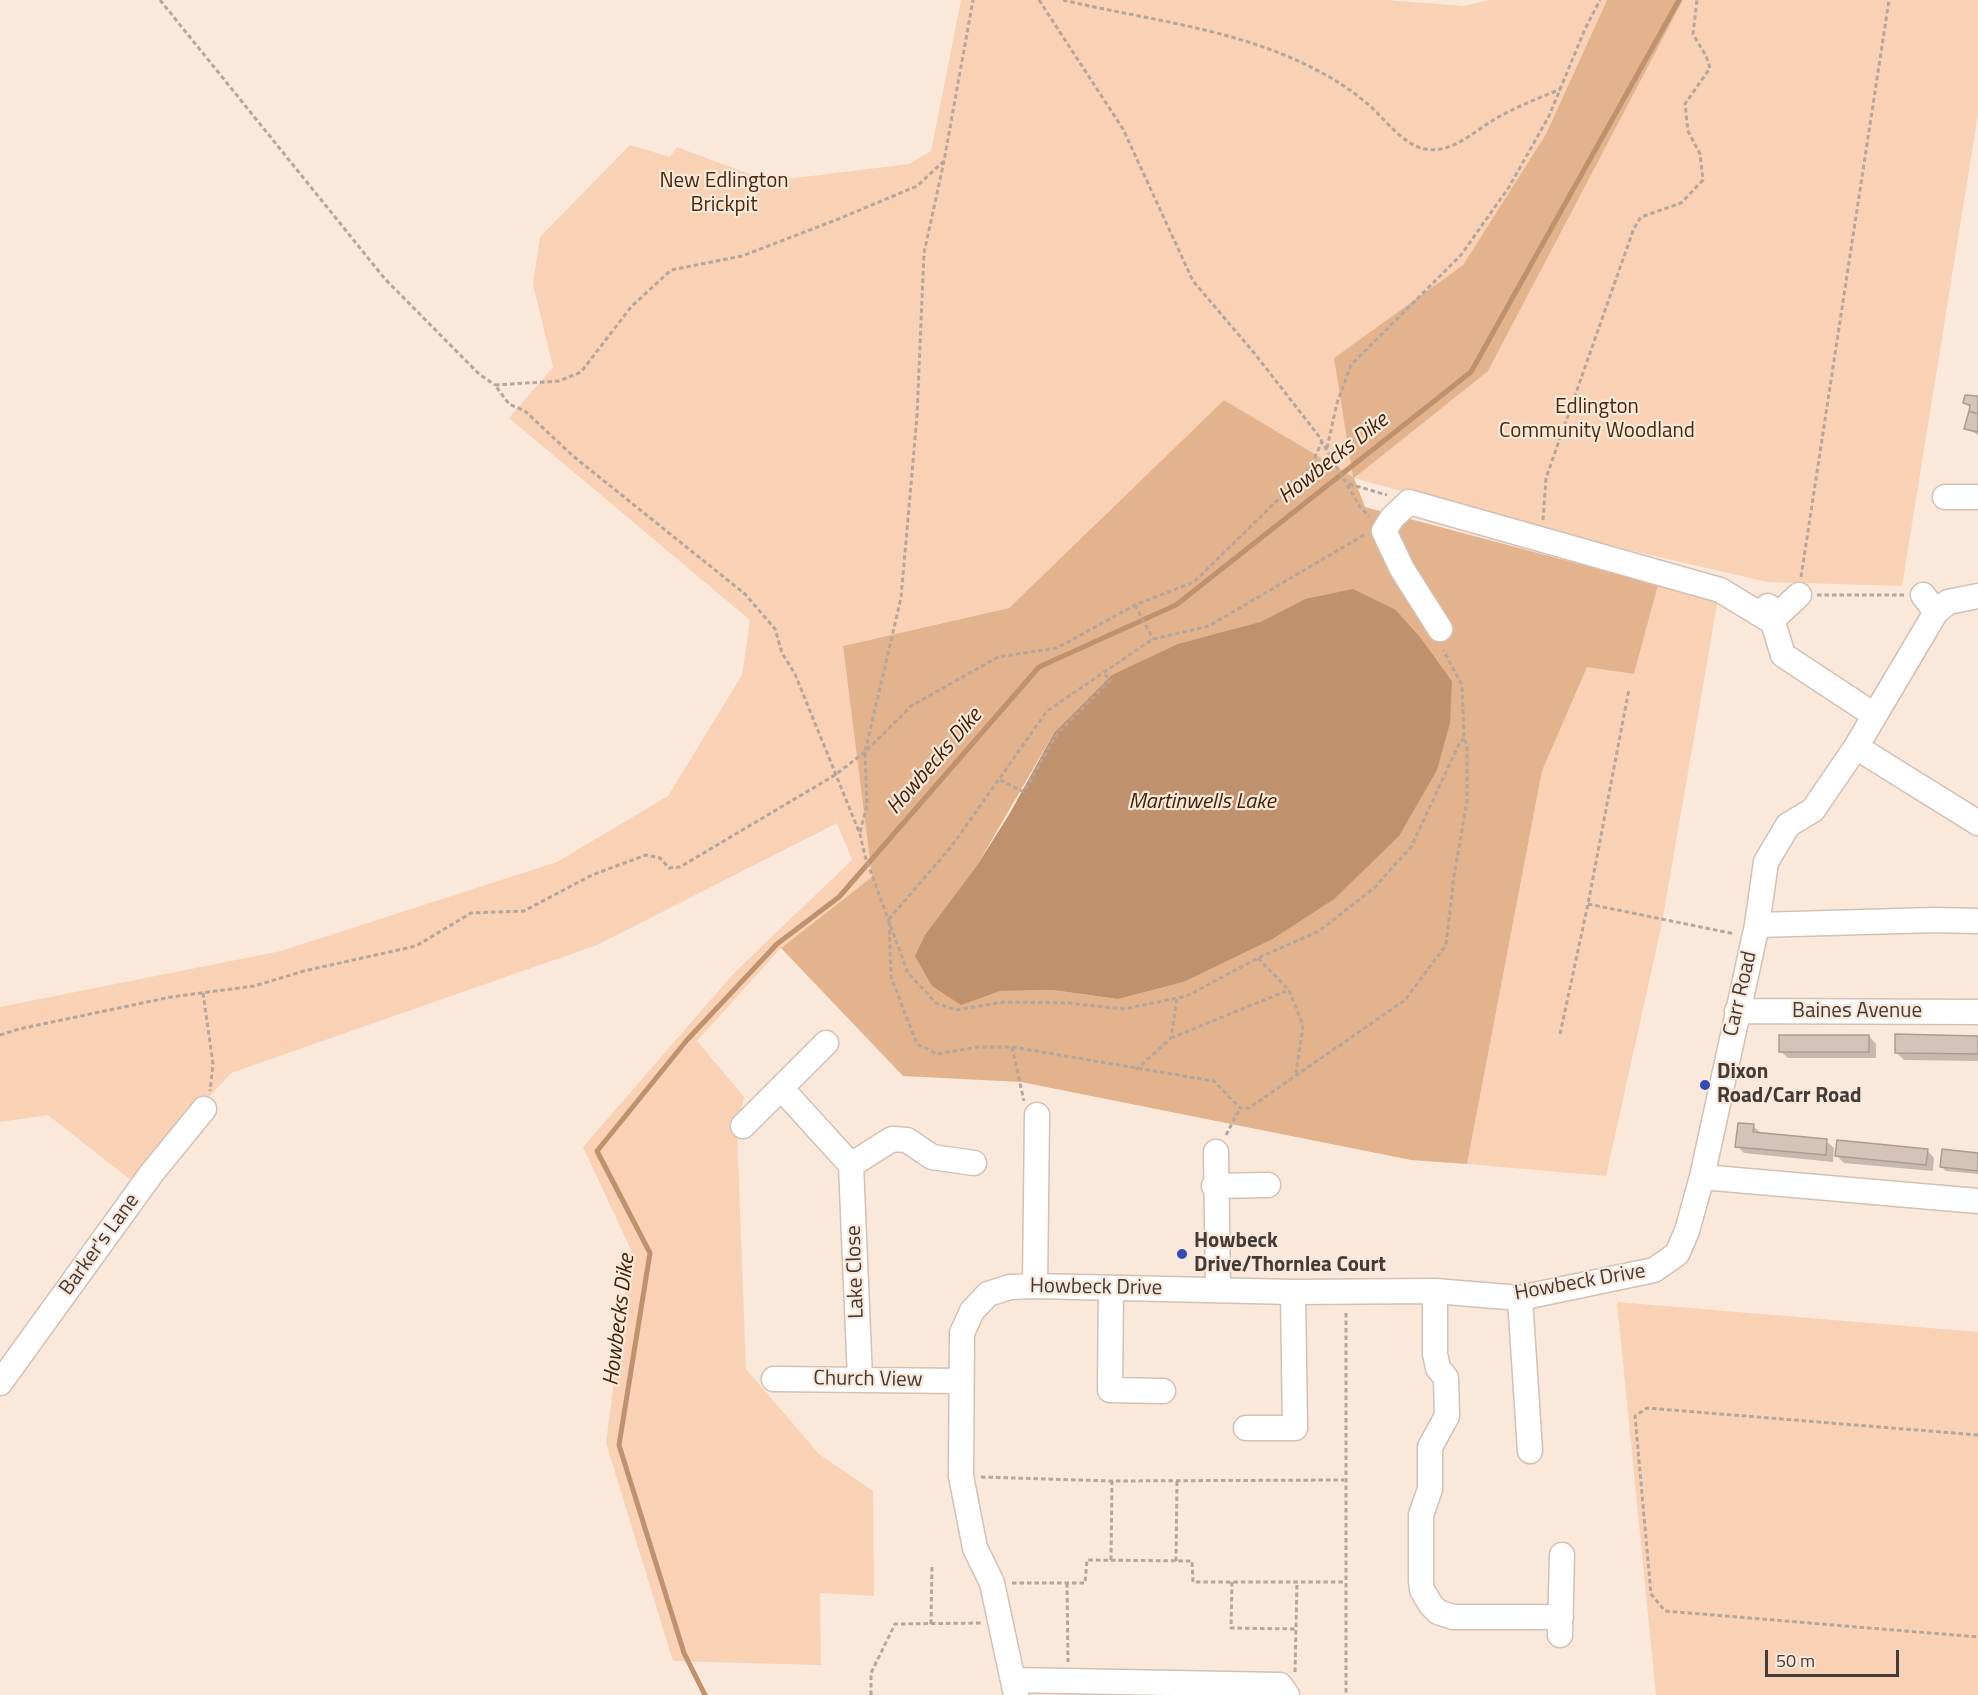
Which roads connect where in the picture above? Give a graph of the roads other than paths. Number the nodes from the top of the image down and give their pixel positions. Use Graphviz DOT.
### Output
graph roads {
  1 [pos="1945,497"];
  2 [pos="1978,497"];
  3 [pos="1799,594"];
  4 [pos="1978,596"];
  5 [pos="1769,613"];
  6 [pos="1440,628"];
  7 [pos="1874,715"];
  8 [pos="1856,747"];
  9 [pos="1978,823"];
  10 [pos="1978,921"];
  11 [pos="1755,931"];
  12 [pos="1737,1011"];
  13 [pos="1978,1012"];
  14 [pos="826,1043"];
  15 [pos="781,1088"];
  16 [pos="204,1109"];
  17 [pos="1038,1115"];
  18 [pos="743,1126"];
  19 [pos="1216,1152"];
  20 [pos="974,1162"];
  21 [pos="851,1165"];
  22 [pos="1702,1177"];
  23 [pos="1268,1185"];
  24 [pos="1215,1186"];
  25 [pos="1978,1201"];
  26 [pos="1035,1286"];
  27 [pos="1112,1288"];
  28 [pos="1218,1289"];
  29 [pos="1435,1291"];
  30 [pos="1293,1292"];
  31 [pos="1520,1298"];
  32 [pos="774,1379"];
  33 [pos="860,1379"];
  34 [pos="961,1381"];
  35 [pos="0,1383"];
  36 [pos="1163,1391"];
  37 [pos="1246,1428"];
  38 [pos="1530,1451"];
  39 [pos="1562,1555"];
  40 [pos="1288,1684"];
  41 [pos="1015,1688"];
  1 -- 2 [label="street"];
  3 -- 5 [label="street"];
  4 -- 7 [label="street, Carr Road"];
  5 -- 6 [label="street"];
  5 -- 7 [label="street"];
  7 -- 8 [label="street, Carr Road"];
  8 -- 9 [label="street"];
  8 -- 11 [label="street, Carr Road"];
  10 -- 11 [label="street"];
  11 -- 12 [label="street, Carr Road"];
  12 -- 13 [label="street, Baines Avenue"];
  12 -- 22 [label="street, Carr Road"];
  14 -- 15 [label="street"];
  15 -- 18 [label="street"];
  15 -- 21 [label="street"];
  16 -- 35 [label="street, Barker's Lane"];
  17 -- 26 [label="street"];
  19 -- 24 [label="street"];
  20 -- 21 [label="street"];
  21 -- 33 [label="street, Lake Close"];
  22 -- 25 [label="street"];
  22 -- 31 [label="street, Howbeck Drive"];
  23 -- 24 [label="street"];
  24 -- 28 [label="street"];
  26 -- 27 [label="street, Howbeck Drive"];
  26 -- 34 [label="street, Howbeck Drive"];
  27 -- 28 [label="street, Howbeck Drive"];
  27 -- 36 [label="street"];
  28 -- 30 [label="street, Howbeck Drive"];
  29 -- 30 [label="street, Howbeck Drive"];
  29 -- 31 [label="street, Howbeck Drive"];
  29 -- 39 [label="street"];
  30 -- 37 [label="street"];
  31 -- 38 [label="street"];
  32 -- 33 [label="street, Church View"];
  33 -- 34 [label="street, Church View"];
  34 -- 41 [label="street, Howbeck Drive"];
  40 -- 41 [label="street"];
}
